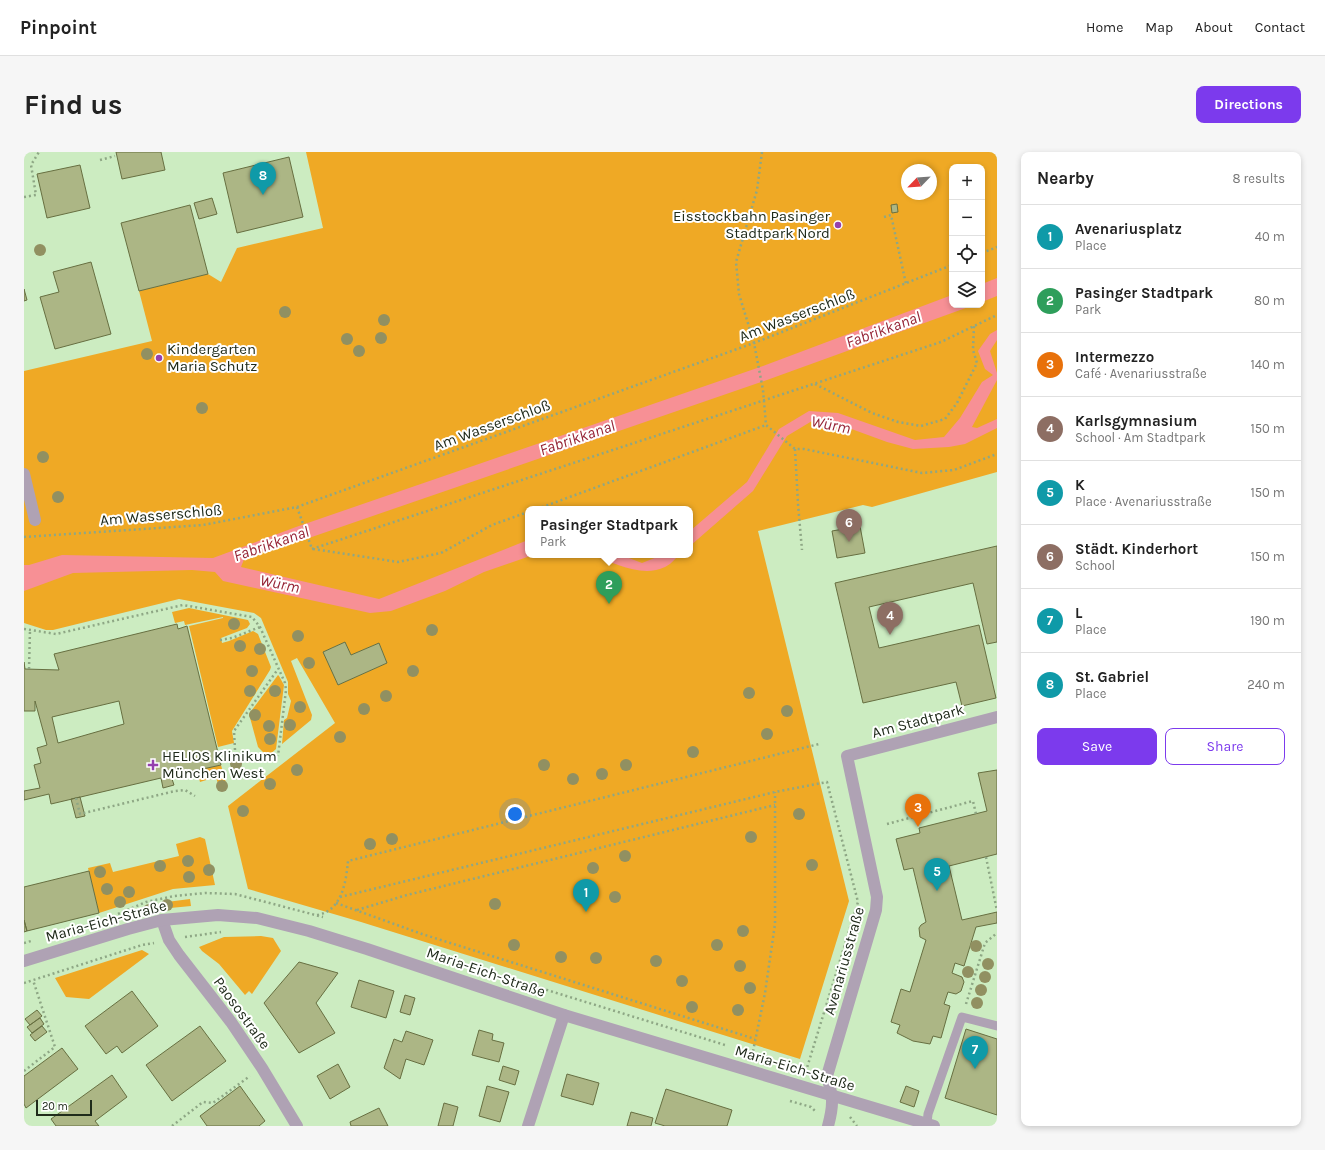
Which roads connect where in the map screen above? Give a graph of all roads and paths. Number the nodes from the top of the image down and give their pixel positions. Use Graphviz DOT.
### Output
graph roads {
  1 [pos="39,152"];
  2 [pos="762,152"];
  3 [pos="115,156"];
  4 [pos="100,160"];
  5 [pos="24,197"];
  6 [pos="884,217"];
  7 [pos="997,247"];
  8 [pos="985,252"];
  9 [pos="949,267"];
  10 [pos="906,284"];
  11 [pos="997,315"];
  12 [pos="974,326"];
  13 [pos="754,343"];
  14 [pos="814,384"];
  15 [pos="764,400"];
  16 [pos="766,425"];
  17 [pos="795,449"];
  18 [pos="997,454"];
  19 [pos="24,474"];
  20 [pos="545,506"];
  21 [pos="297,507"];
  22 [pos="525,513"];
  23 [pos="34,520"];
  24 [pos="24,537"];
  25 [pos="312,549"];
  26 [pos="802,550"];
  27 [pos="260,627"];
  28 [pos="24,629"];
  29 [pos="30,630"];
  30 [pos="220,640"];
  31 [pos="29,669"];
  32 [pos="278,669"];
  33 [pos="997,717"];
  34 [pos="819,744"];
  35 [pos="235,750"];
  36 [pos="278,756"];
  37 [pos="847,756"];
  38 [pos="775,792"];
  39 [pos="195,796"];
  40 [pos="76,798"];
  41 [pos="775,805"];
  42 [pos="976,814"];
  43 [pos="887,824"];
  44 [pos="986,857"];
  45 [pos="340,897"];
  46 [pos="336,903"];
  47 [pos="357,910"];
  48 [pos="997,911"];
  49 [pos="324,918"];
  50 [pos="162,920"];
  51 [pos="222,932"];
  52 [pos="997,932"];
  53 [pos="169,940"];
  54 [pos="24,961"];
  55 [pos="502,976"];
  56 [pos="33,980"];
  57 [pos="24,982"];
  58 [pos="564,1015"];
  59 [pos="962,1017"];
  60 [pos="997,1026"];
  61 [pos="731,1047"];
  62 [pos="752,1054"];
  63 [pos="759,1056"];
  64 [pos="262,1068"];
  65 [pos="799,1069"];
  66 [pos="24,1071"];
  67 [pos="833,1096"];
  68 [pos="930,1125"];
  69 [pos="172,1126"];
  70 [pos="297,1126"];
  71 [pos="528,1126"];
  72 [pos="828,1126"];
  1 -- 5 [label="path"];
  2 -- 13 [label="path"];
  3 -- 4 [label="path"];
  6 -- 10 [label="path"];
  7 -- 8 [label="path"];
  9 -- 10 [label="path, Am Wasserschloß"];
  10 -- 13 [label="path, Am Wasserschloß"];
  11 -- 12 [label="path"];
  12 -- 14 [label="path"];
  12 -- 14 [label="path"];
  13 -- 15 [label="path"];
  13 -- 21 [label="path, Am Wasserschloß"];
  14 -- 15 [label="path"];
  15 -- 16 [label="path"];
  15 -- 25 [label="path"];
  16 -- 17 [label="path"];
  16 -- 20 [label="path"];
  17 -- 18 [label="path"];
  17 -- 26 [label="path"];
  19 -- 23 [label="street"];
  21 -- 24 [label="path, Am Wasserschloß"];
  21 -- 25 [label="path"];
  22 -- 25 [label="path"];
  27 -- 29 [label="path"];
  27 -- 30 [label="path"];
  27 -- 32 [label="path"];
  28 -- 29 [label="path"];
  29 -- 31 [label="path"];
  32 -- 35 [label="path"];
  32 -- 36 [label="path"];
  33 -- 37 [label="street, Am Stadtpark"];
  34 -- 45 [label="path"];
  37 -- 67 [label="street, Avenariusstraße"];
  38 -- 41 [label="path"];
  38 -- 45 [label="path"];
  38 -- 65 [label="path"];
  39 -- 40 [label="path"];
  41 -- 47 [label="path"];
  41 -- 47 [label="path"];
  42 -- 43 [label="path"];
  44 -- 48 [label="path"];
  45 -- 46 [label="path"];
  46 -- 47 [label="path"];
  46 -- 49 [label="path"];
  50 -- 53 [label="street, Paosostraße"];
  50 -- 54 [label="street, Maria-Eich-Straße"];
  50 -- 58 [label="street, Maria-Eich-Straße"];
  51 -- 53 [label="path"];
  52 -- 59 [label="path"];
  53 -- 56 [label="path"];
  53 -- 64 [label="street, Paosostraße"];
  55 -- 61 [label="path"];
  56 -- 57 [label="path"];
  56 -- 66 [label="path"];
  58 -- 67 [label="street, Maria-Eich-Straße"];
  58 -- 71 [label="street"];
  59 -- 60 [label="lane"];
  59 -- 68 [label="lane"];
  62 -- 63 [label="path"];
  64 -- 69 [label="path"];
  64 -- 70 [label="street, Paosostraße"];
  67 -- 68 [label="street, Maria-Eich-Straße"];
  67 -- 72 [label="street, Avenariusstraße"];
}
